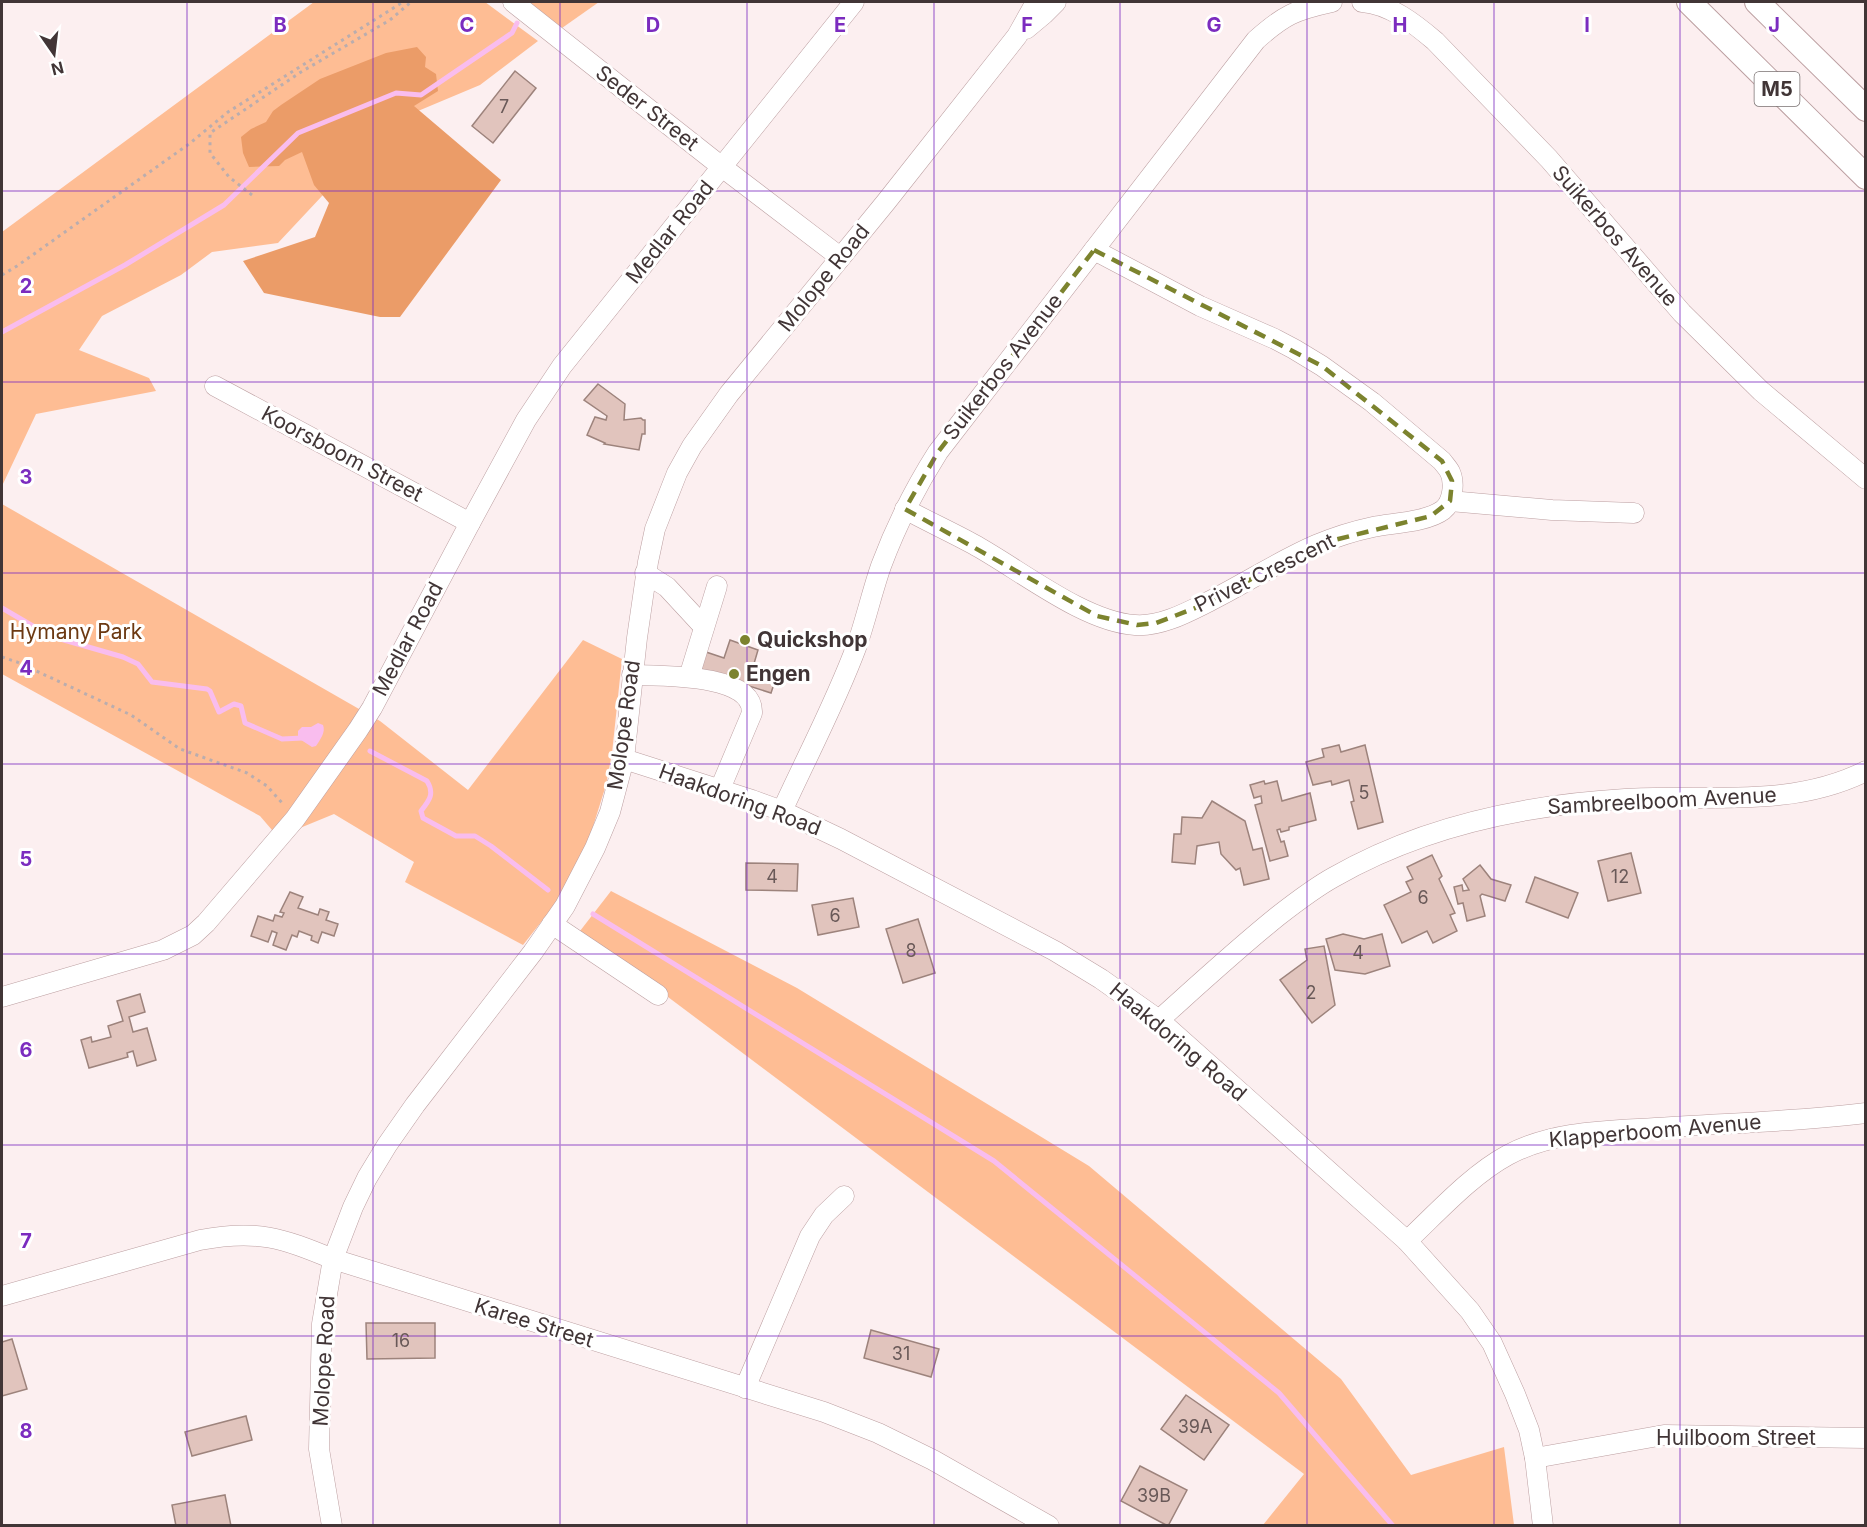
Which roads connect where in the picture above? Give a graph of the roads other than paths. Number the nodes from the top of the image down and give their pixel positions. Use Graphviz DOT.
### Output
graph roads {
  1 [pos="513,2"];
  2 [pos="854,2"];
  3 [pos="1036,2"];
  4 [pos="1056,2"];
  5 [pos="1332,2"];
  6 [pos="1362,2"];
  7 [pos="1689,2"];
  8 [pos="1757,2"];
  9 [pos="1017,36"];
  10 [pos="1866,109"];
  11 [pos="722,167"];
  12 [pos="1866,177"];
  13 [pos="1094,250"];
  14 [pos="840,257"];
  15 [pos="215,386"];
  16 [pos="1866,479"];
  17 [pos="1450,501"];
  18 [pos="905,509"];
  19 [pos="1634,513"];
  20 [pos="470,523"];
  21 [pos="645,573"];
  22 [pos="717,586"];
  23 [pos="704,627"];
  24 [pos="632,675"];
  25 [pos="689,677"];
  26 [pos="624,759"];
  27 [pos="1866,771"];
  28 [pos="720,789"];
  29 [pos="782,811"];
  30 [pos="552,924"];
  31 [pos="658,995"];
  32 [pos="2,997"];
  33 [pos="1159,1020"];
  34 [pos="1866,1113"];
  35 [pos="844,1196"];
  36 [pos="1407,1241"];
  37 [pos="333,1259"];
  38 [pos="2,1296"];
  39 [pos="745,1388"];
  40 [pos="1866,1438"];
  41 [pos="1535,1458"];
  42 [pos="332,1526"];
  43 [pos="1049,1526"];
  44 [pos="1543,1526"];
  1 -- 11 [label="street, Seder Street"];
  2 -- 11 [label="street, Medlar Road"];
  3 -- 9 [label="street, Molope Road"];
  4 -- 9 [label="street, Molope Road"];
  5 -- 13 [label="street, Suikerbos Avenue"];
  6 -- 16 [label="street, Suikerbos Avenue"];
  7 -- 12 [label="main road, M5"];
  8 -- 10 [label="main road, M5"];
  9 -- 14 [label="street, Molope Road"];
  11 -- 14 [label="street, Seder Street"];
  11 -- 20 [label="street, Medlar Road"];
  13 -- 17 [label="street"];
  13 -- 18 [label="street, Suikerbos Avenue"];
  14 -- 21 [label="street, Molope Road"];
  15 -- 20 [label="street, Koorsboom Street"];
  17 -- 18 [label="street, Privet Crescent"];
  17 -- 19 [label="street"];
  18 -- 29 [label="street, Suikerbos Avenue"];
  20 -- 32 [label="street, Medlar Road"];
  21 -- 23 [label="street"];
  21 -- 24 [label="street, Molope Road"];
  22 -- 23 [label="street"];
  23 -- 25 [label="street"];
  24 -- 25 [label="street"];
  24 -- 26 [label="street, Molope Road"];
  25 -- 28 [label="street"];
  26 -- 28 [label="street, Haakdoring Road"];
  26 -- 30 [label="street, Molope Road"];
  27 -- 33 [label="street, Sambreelboom Avenue"];
  28 -- 29 [label="street, Haakdoring Road"];
  29 -- 33 [label="street, Haakdoring Road"];
  30 -- 31 [label="street"];
  30 -- 37 [label="street, Molope Road"];
  33 -- 36 [label="street, Haakdoring Road"];
  34 -- 36 [label="street, Klapperboom Avenue"];
  35 -- 39 [label="street"];
  36 -- 41 [label="street, Haakdoring Road"];
  37 -- 38 [label="street, Karee Street"];
  37 -- 39 [label="street, Karee Street"];
  37 -- 42 [label="street, Molope Road"];
  39 -- 43 [label="street, Karee Street"];
  40 -- 41 [label="street, Huilboom Street"];
  41 -- 44 [label="street, Haakdoring Road"];
}
